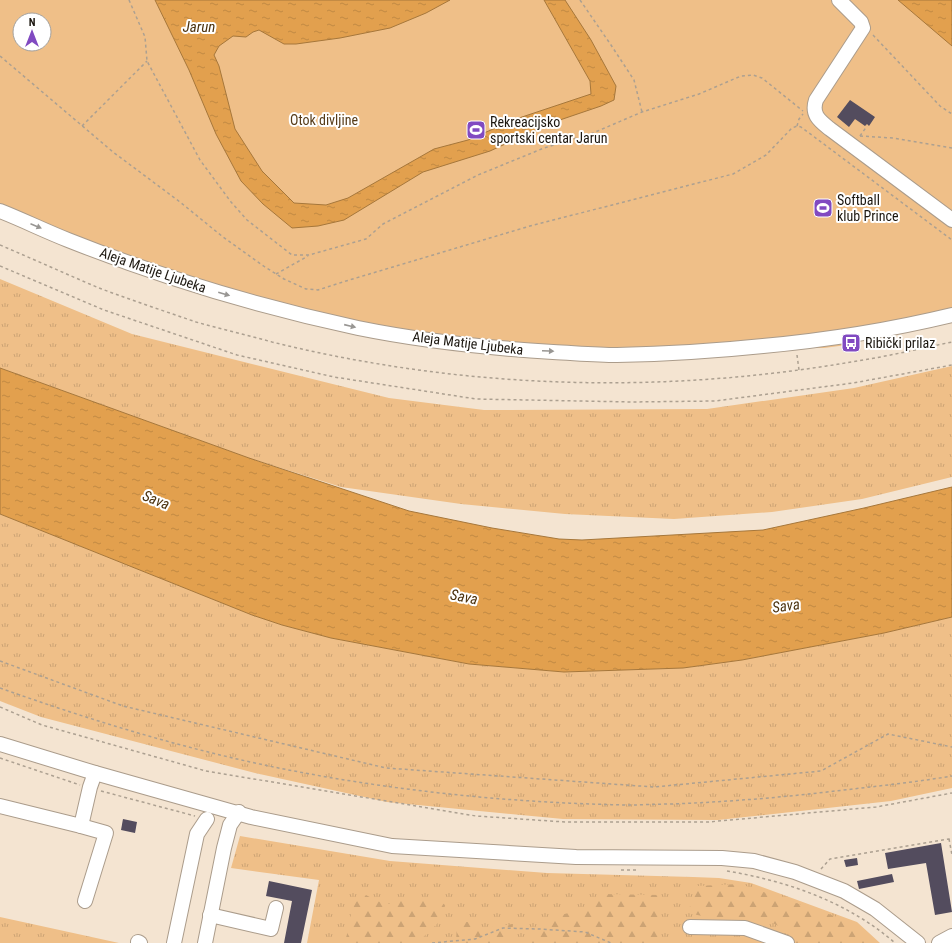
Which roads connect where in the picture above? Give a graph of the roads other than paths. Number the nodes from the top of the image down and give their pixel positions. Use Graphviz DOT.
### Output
graph roads {
  1 [pos="839,0"];
  2 [pos="0,211"];
  3 [pos="952,220"];
  4 [pos="952,314"];
  5 [pos="0,744"];
  6 [pos="95,773"];
  7 [pos="0,806"];
  8 [pos="239,812"];
  9 [pos="207,819"];
  10 [pos="81,826"];
  11 [pos="86,901"];
  12 [pos="276,908"];
  13 [pos="210,915"];
  14 [pos="690,926"];
  15 [pos="952,936"];
  16 [pos="174,943"];
  17 [pos="205,943"];
  18 [pos="788,943"];
  19 [pos="918,943"];
  20 [pos="939,943"];
  1 -- 3 [label="street"];
  2 -- 4 [label="street, Aleja Matije Ljubeka, one-way"];
  5 -- 6 [label="street"];
  6 -- 8 [label="street"];
  6 -- 10 [label="street"];
  7 -- 10 [label="street"];
  8 -- 13 [label="street"];
  8 -- 19 [label="street"];
  9 -- 16 [label="street"];
  10 -- 11 [label="street"];
  12 -- 13 [label="street"];
  13 -- 17 [label="street"];
  14 -- 18 [label="street"];
  15 -- 20 [label="street"];
}
